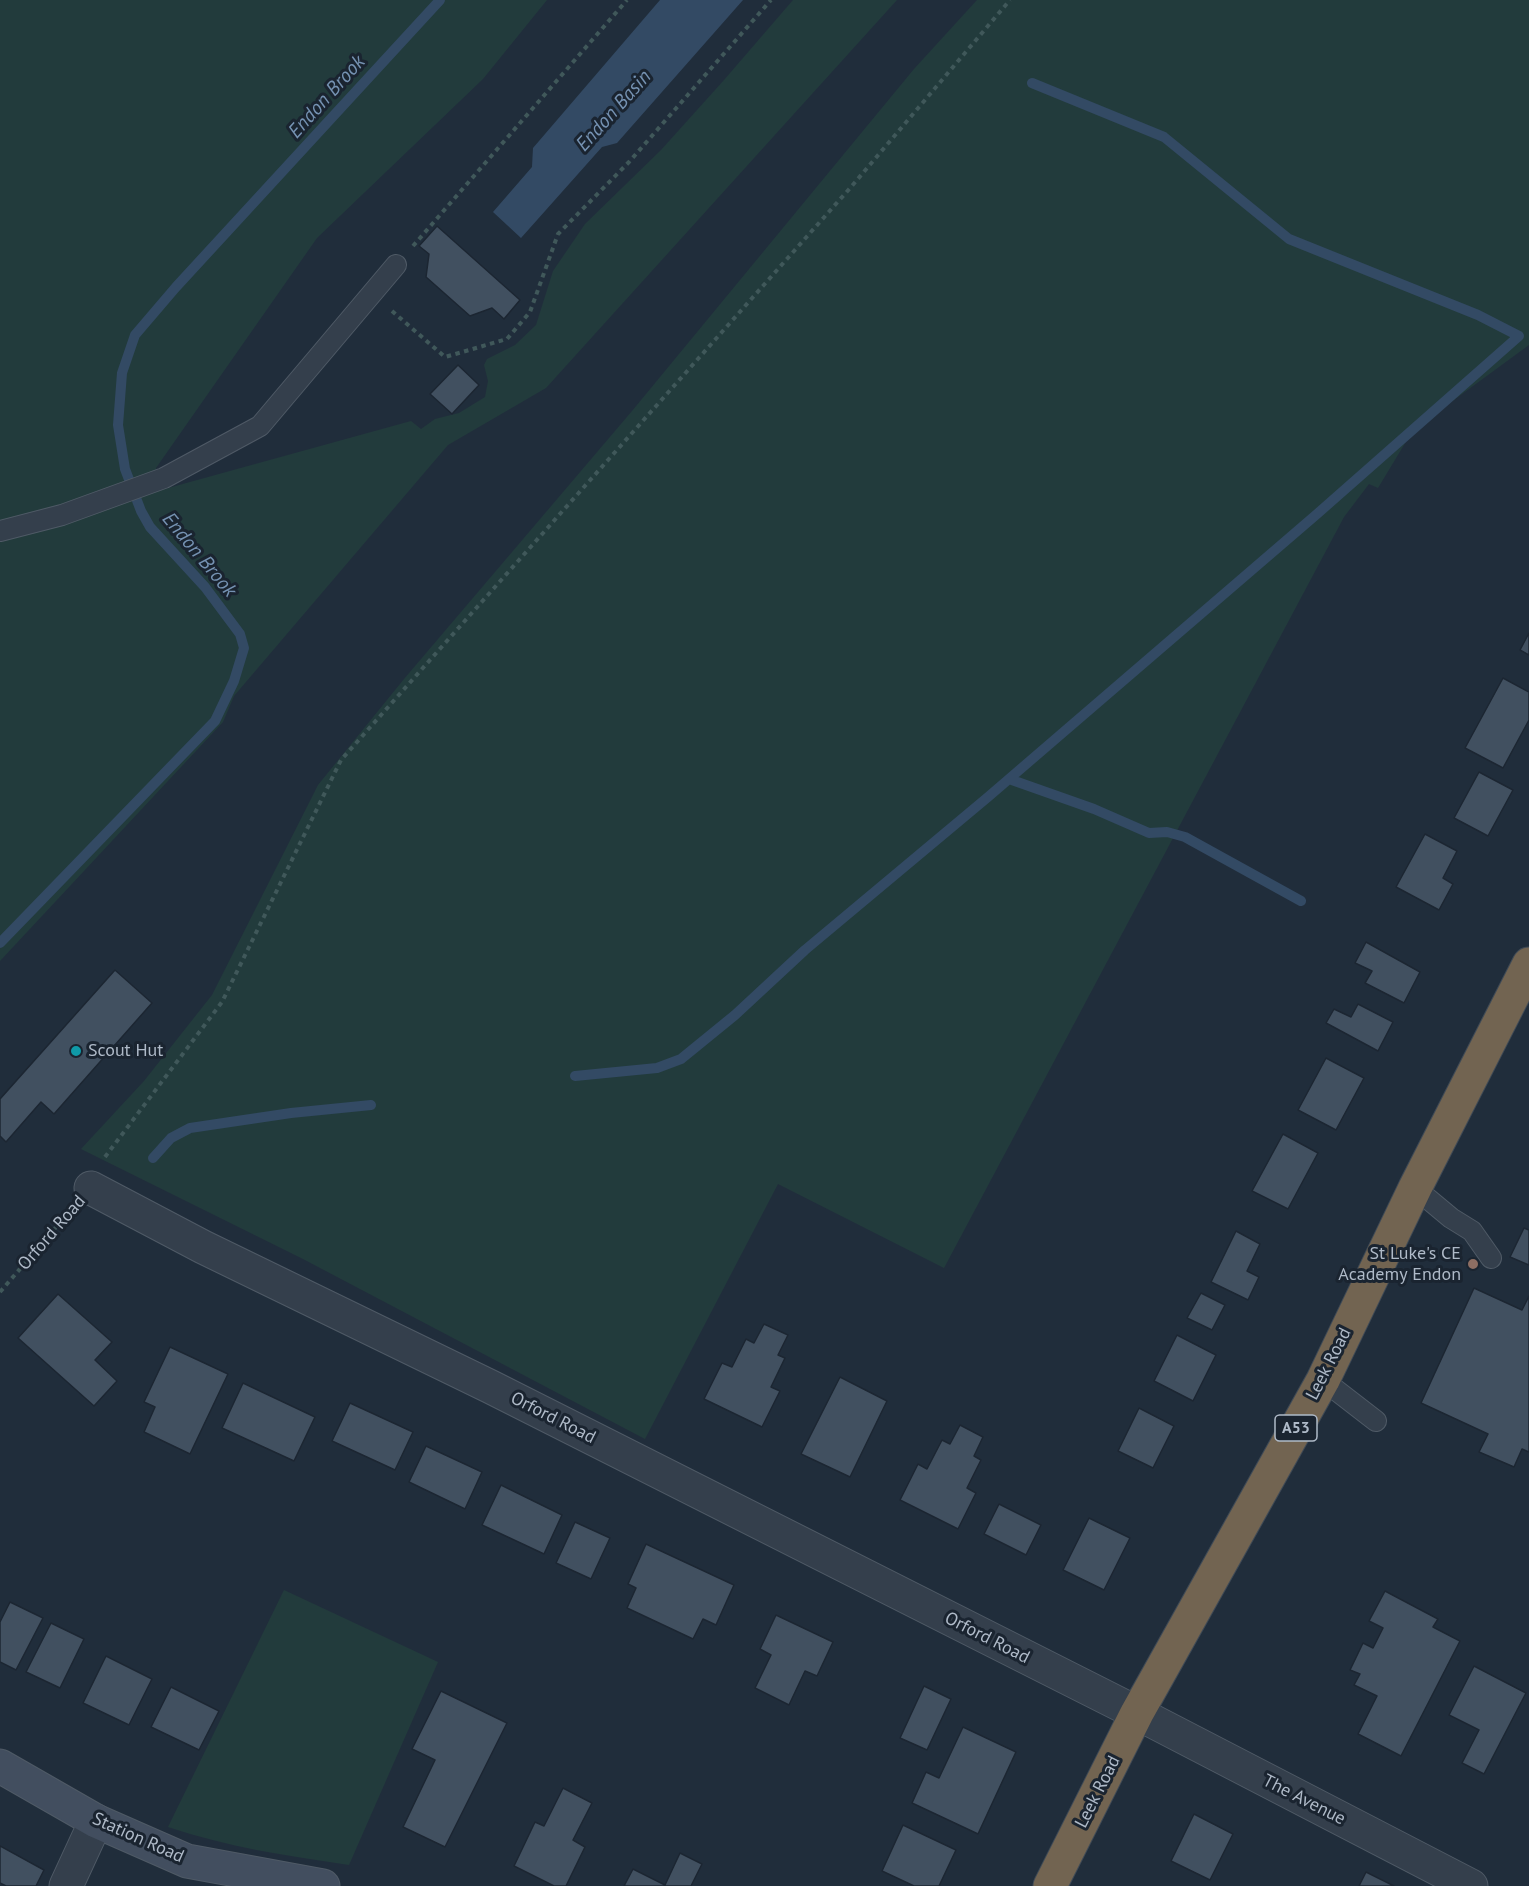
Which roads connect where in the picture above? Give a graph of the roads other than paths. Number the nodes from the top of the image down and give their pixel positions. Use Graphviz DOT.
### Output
graph roads {
  1 [pos="396,265"];
  2 [pos="0,531"];
  3 [pos="1529,964"];
  4 [pos="91,1188"];
  5 [pos="1415,1188"];
  6 [pos="1491,1258"];
  7 [pos="1323,1380"];
  8 [pos="1376,1421"];
  9 [pos="1137,1713"];
  10 [pos="0,1766"];
  11 [pos="96,1821"];
  12 [pos="66,1886"];
  13 [pos="323,1886"];
  14 [pos="1050,1886"];
  15 [pos="1471,1886"];
  1 -- 2 [label="lane"];
  3 -- 5 [label="highway, Leek Road / A53"];
  4 -- 9 [label="street, Orford Road"];
  5 -- 6 [label="lane"];
  5 -- 7 [label="highway, Leek Road / A53"];
  7 -- 8 [label="lane"];
  7 -- 9 [label="highway, Leek Road / A53"];
  9 -- 14 [label="highway, Leek Road / A53"];
  9 -- 15 [label="street, The Avenue"];
  10 -- 11 [label="street, Station Road"];
  11 -- 12 [label="street"];
  11 -- 13 [label="street, Station Road"];
}
